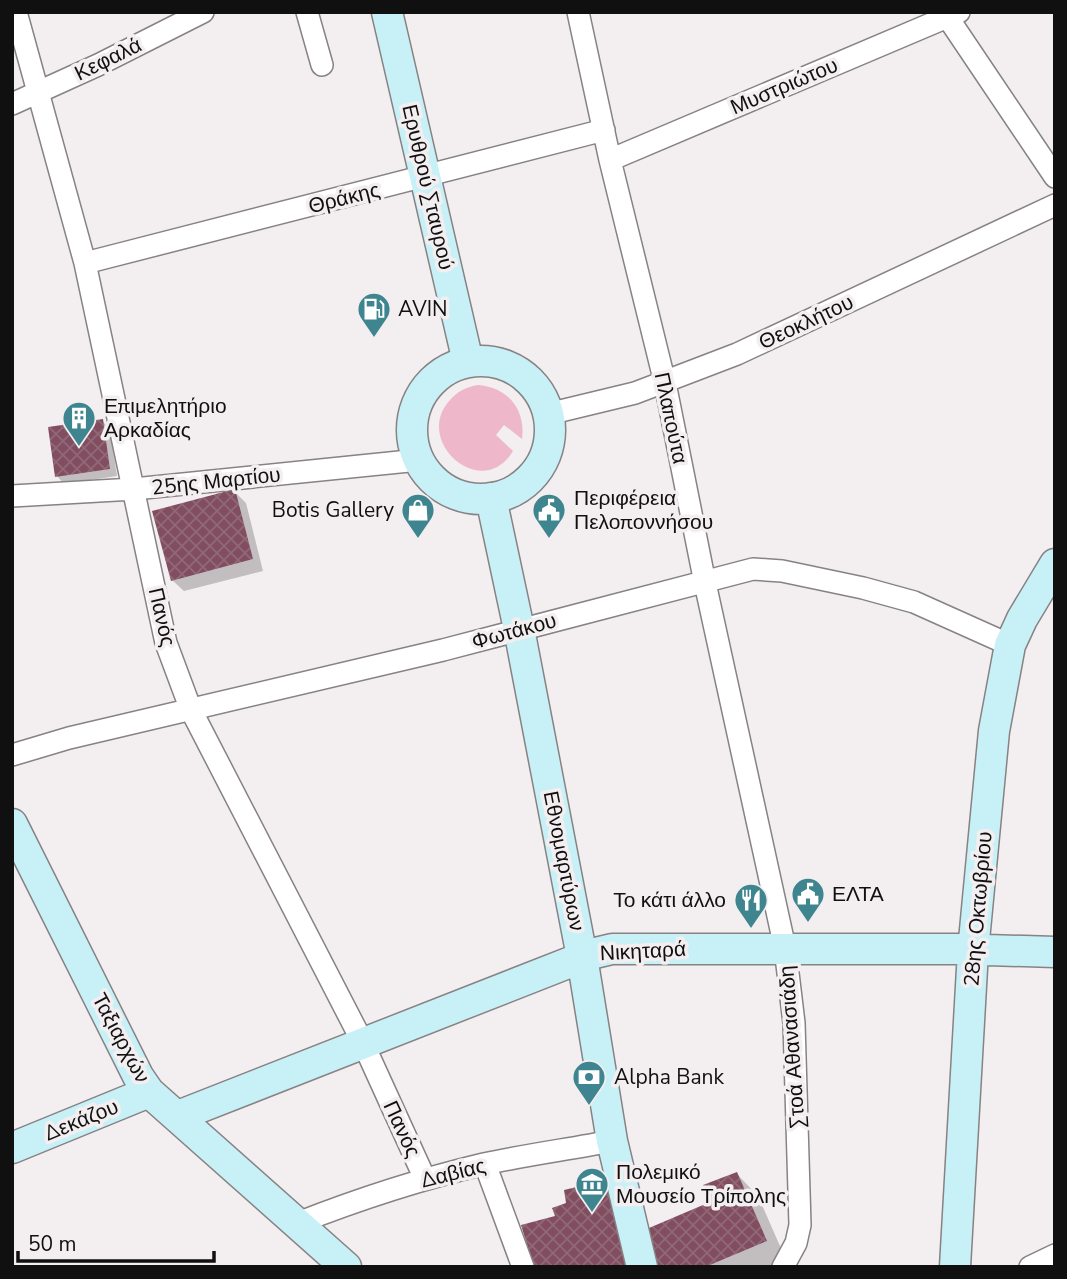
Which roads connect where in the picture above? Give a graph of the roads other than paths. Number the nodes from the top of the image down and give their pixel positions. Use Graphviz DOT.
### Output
graph roads {
  1 [pos="16,12"];
  2 [pos="203,12"];
  3 [pos="307,12"];
  4 [pos="387,12"];
  5 [pos="578,12"];
  6 [pos="950,14"];
  7 [pos="322,65"];
  8 [pos="37,93"];
  9 [pos="12,104"];
  10 [pos="604,130"];
  11 [pos="610,160"];
  12 [pos="425,177"];
  13 [pos="1055,177"];
  14 [pos="1055,205"];
  15 [pos="85,263"];
  16 [pos="468,362"];
  17 [pos="664,383"];
  18 [pos="548,414"];
  19 [pos="419,460"];
  20 [pos="134,489"];
  21 [pos="12,496"];
  22 [pos="491,498"];
  23 [pos="1055,564"];
  24 [pos="705,583"];
  25 [pos="519,629"];
  26 [pos="1010,645"];
  27 [pos="191,710"];
  28 [pos="12,755"];
  29 [pos="12,824"];
  30 [pos="785,948"];
  31 [pos="973,951"];
  32 [pos="1055,952"];
  33 [pos="582,957"];
  34 [pos="363,1043"];
  35 [pos="149,1092"];
  36 [pos="178,1116"];
  37 [pos="612,1141"];
  38 [pos="12,1148"];
  39 [pos="485,1164"];
  40 [pos="425,1179"];
  41 [pos="298,1223"];
  42 [pos="1055,1255"];
  43 [pos="346,1267"];
  44 [pos="523,1267"];
  45 [pos="642,1267"];
  46 [pos="783,1267"];
  47 [pos="955,1267"];
  48 [pos="1030,1267"];
  1 -- 8 [label="street, Πανός"];
  2 -- 8 [label="street, Κεφαλά"];
  3 -- 7 [label="street"];
  4 -- 12 [label="main road, Ερυθρού Σταυρού"];
  5 -- 10 [label="street, Πλαπούτα"];
  6 -- 11 [label="street, Μυστριώτου"];
  6 -- 13 [label="street"];
  8 -- 9 [label="street, Κεφαλά"];
  8 -- 15 [label="street, Πανός"];
  10 -- 11 [label="street, Πλαπούτα"];
  10 -- 12 [label="street, Θράκης"];
  11 -- 17 [label="street, Πλαπούτα"];
  12 -- 15 [label="street, Θράκης"];
  12 -- 16 [label="main road, Ερυθρού Σταυρού"];
  14 -- 17 [label="street, Θεοκλήτου"];
  15 -- 20 [label="street, Πανός"];
  16 -- 18 [label="main road"];
  16 -- 19 [label="main road"];
  17 -- 18 [label="street, Θεοκλήτου"];
  17 -- 24 [label="street, Πλαπούτα"];
  18 -- 22 [label="main road"];
  19 -- 20 [label="street, 25ης Μαρτίου"];
  19 -- 22 [label="main road"];
  20 -- 21 [label="street, 25ης Μαρτίου"];
  20 -- 27 [label="street, Πανός"];
  22 -- 25 [label="main road, Εθνομαρτύρων"];
  23 -- 26 [label="main road, 28ης Οκτωβρίου"];
  24 -- 25 [label="street, Φωτάκου"];
  24 -- 26 [label="street, Φωτάκου"];
  24 -- 30 [label="street, Πλαπούτα"];
  25 -- 27 [label="street, Φωτάκου"];
  25 -- 33 [label="main road, Εθνομαρτύρων"];
  26 -- 31 [label="main road, 28ης Οκτωβρίου"];
  27 -- 28 [label="street, Φωτάκου"];
  27 -- 34 [label="street, Πανός"];
  29 -- 35 [label="main road, Ταξιαρχών"];
  30 -- 31 [label="main road, Νικηταρά"];
  30 -- 33 [label="main road, Νικηταρά"];
  30 -- 46 [label="street, Στοά Αθανασιάδη"];
  31 -- 32 [label="main road, Νικηταρά"];
  31 -- 47 [label="main road, 28ης Οκτωβρίου"];
  33 -- 34 [label="main road, Νικηταρά"];
  33 -- 37 [label="main road, Εθνομαρτύρων"];
  34 -- 36 [label="main road, Νικηταρά"];
  34 -- 40 [label="street, Πανός"];
  35 -- 36 [label="main road, Ταξιαρχών"];
  35 -- 38 [label="main road, Δεκάζου"];
  36 -- 41 [label="main road, Ταξιαρχών"];
  37 -- 39 [label="street, Δαβίας"];
  37 -- 45 [label="main road, Εθνομαρτύρων"];
  39 -- 40 [label="street, Δαβίας"];
  39 -- 44 [label="street"];
  40 -- 41 [label="street, Δαβίας"];
  41 -- 43 [label="main road, Ταξιαρχών"];
  42 -- 48 [label="street"];
}
